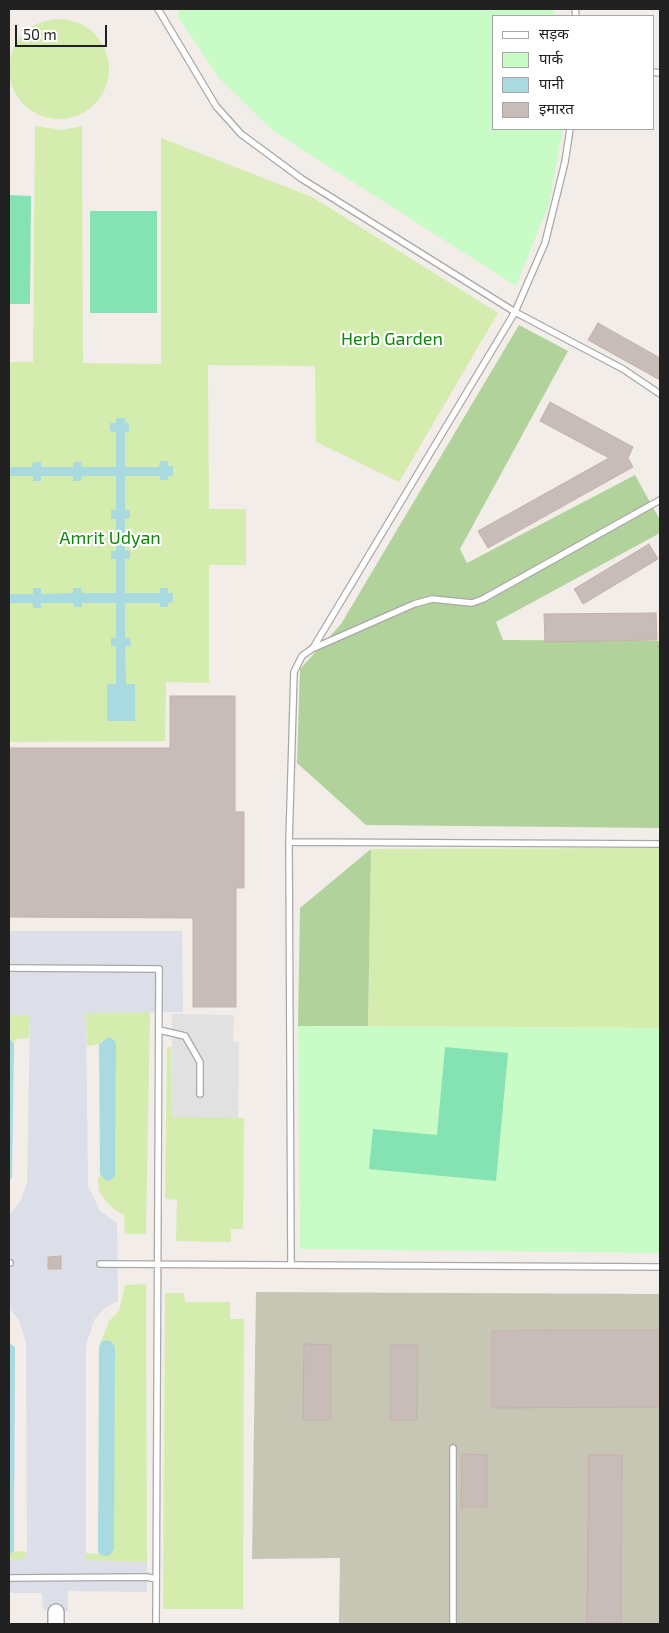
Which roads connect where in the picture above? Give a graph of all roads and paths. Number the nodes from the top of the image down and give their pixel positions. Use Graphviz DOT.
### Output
graph roads {
  1 [pos="158,9"];
  2 [pos="570,130"];
  3 [pos="515,312"];
  4 [pos="660,394"];
  5 [pos="660,500"];
  6 [pos="313,648"];
  7 [pos="289,842"];
  8 [pos="660,844"];
  9 [pos="9,968"];
  10 [pos="159,1030"];
  11 [pos="200,1094"];
  12 [pos="100,1264"];
  13 [pos="157,1265"];
  14 [pos="290,1265"];
  15 [pos="660,1268"];
  16 [pos="453,1448"];
  17 [pos="9,1578"];
  18 [pos="156,1579"];
  19 [pos="156,1624"];
  20 [pos="452,1624"];
  1 -- 3 [label="lane"];
  2 -- 3 [label="lane"];
  3 -- 4 [label="lane"];
  3 -- 6 [label="lane"];
  5 -- 6 [label="lane"];
  6 -- 7 [label="lane"];
  7 -- 8 [label="lane"];
  7 -- 14 [label="lane"];
  9 -- 10 [label="lane"];
  10 -- 11 [label="lane"];
  10 -- 13 [label="lane"];
  12 -- 13 [label="lane"];
  13 -- 14 [label="lane"];
  13 -- 18 [label="lane"];
  14 -- 15 [label="lane"];
  16 -- 20 [label="lane"];
  17 -- 18 [label="lane"];
  18 -- 19 [label="lane"];
}
